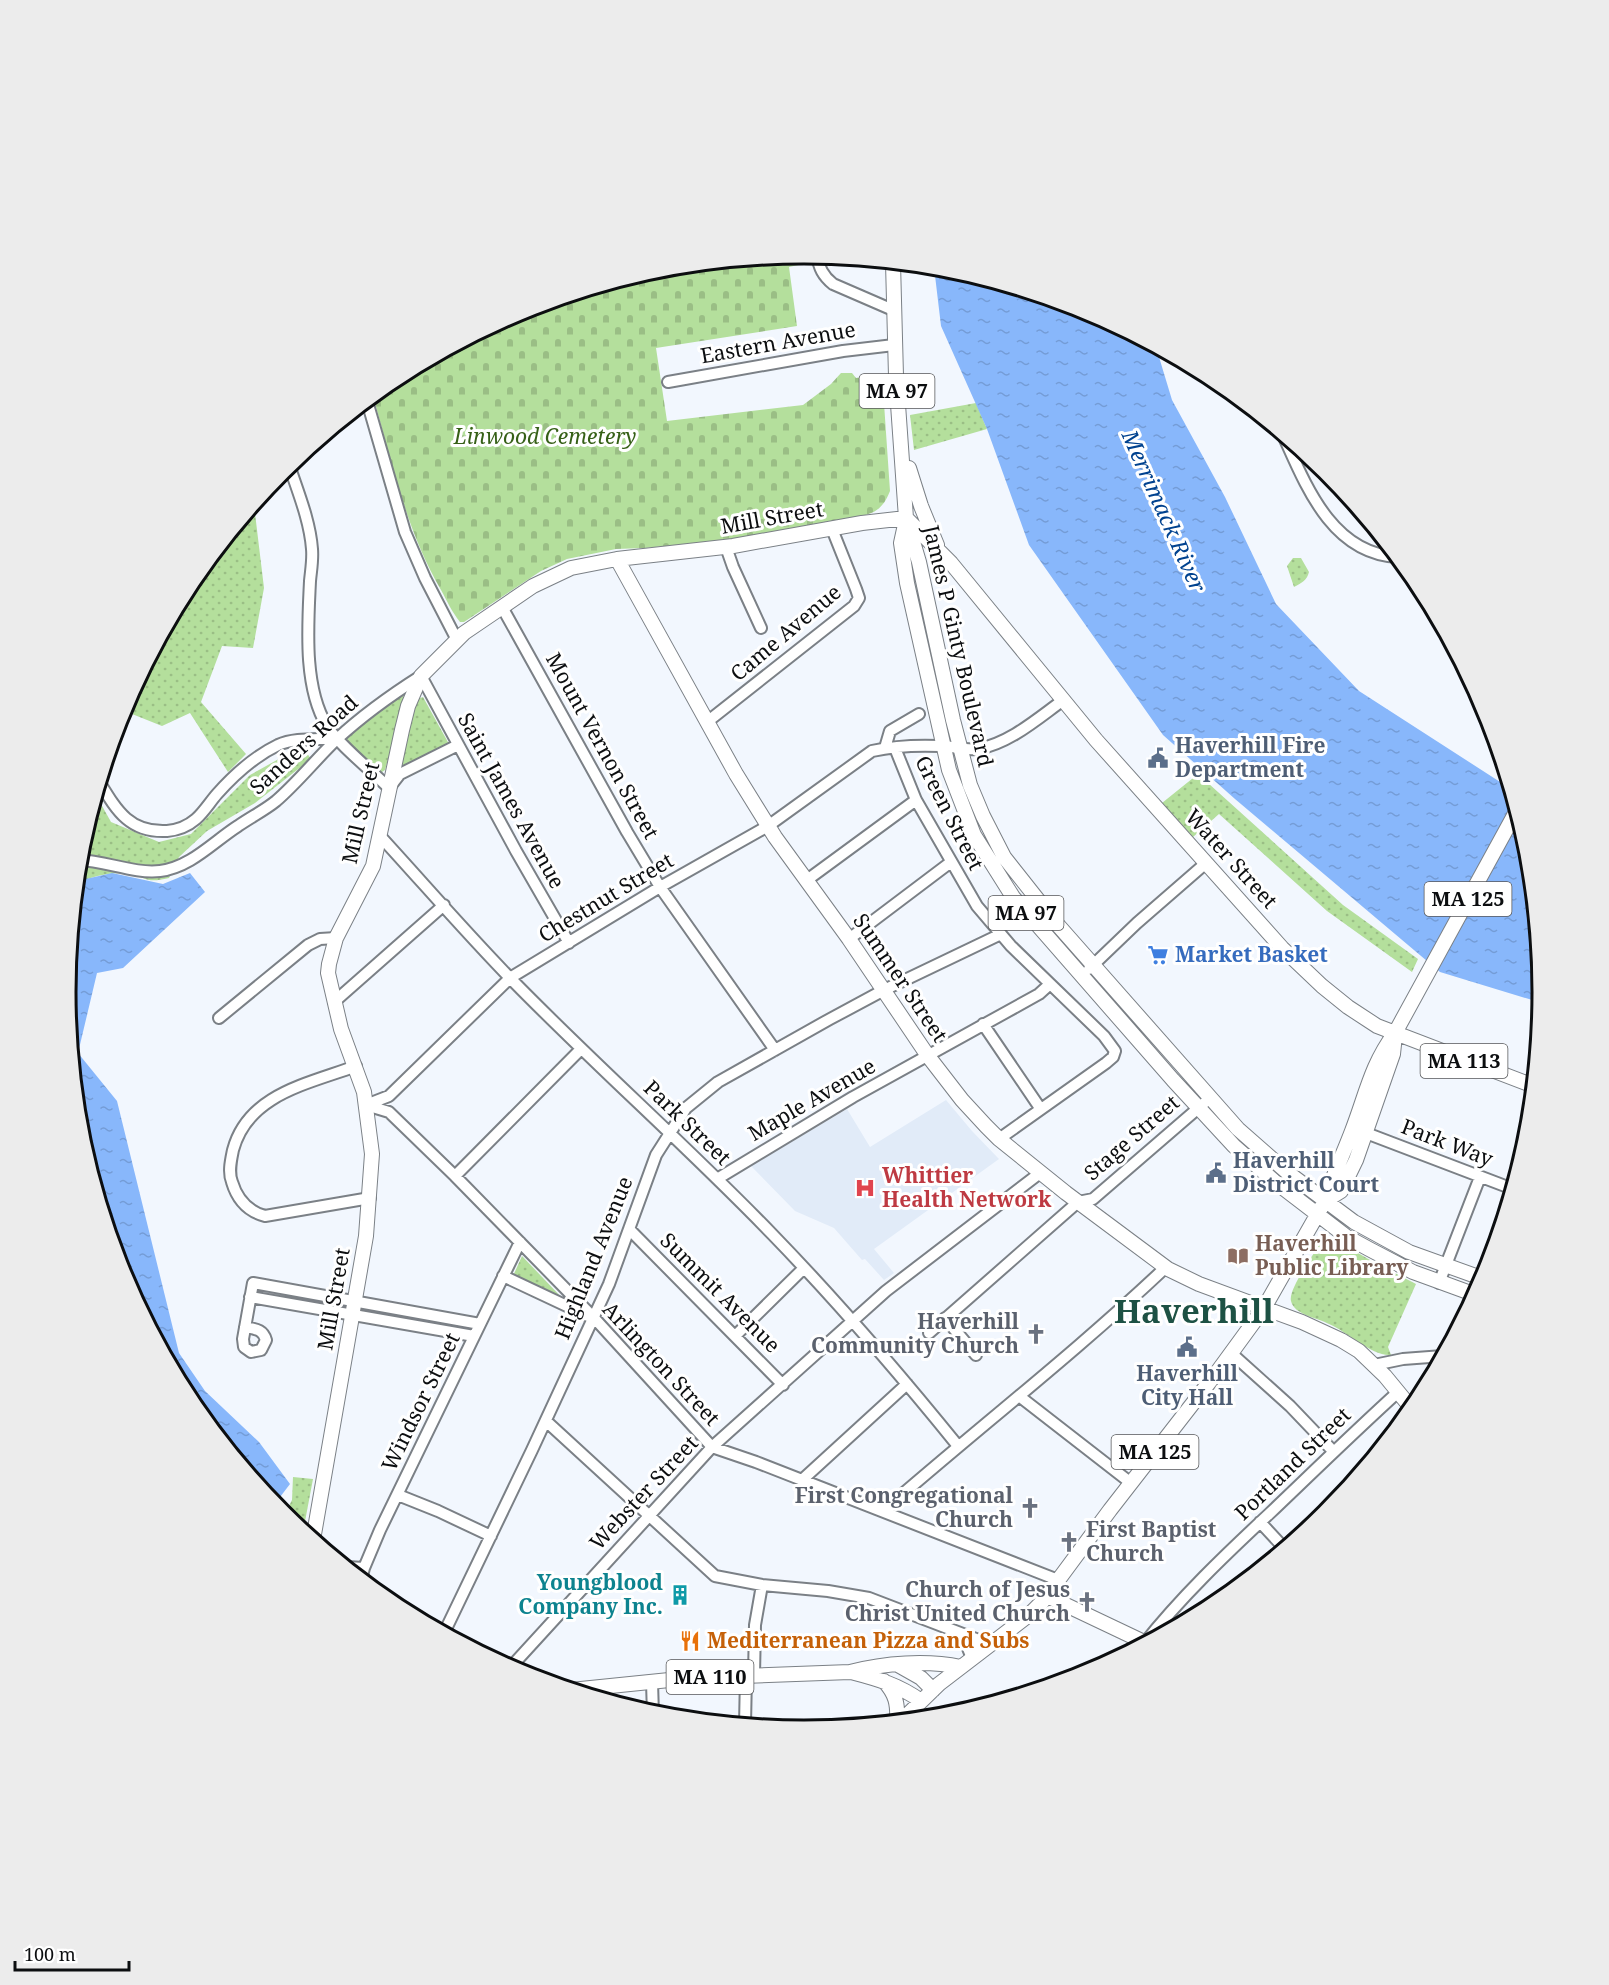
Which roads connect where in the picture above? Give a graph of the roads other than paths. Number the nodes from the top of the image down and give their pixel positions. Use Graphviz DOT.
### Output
graph roads {
  1 [pos="820,265"];
  2 [pos="893,270"];
  3 [pos="893,310"];
  4 [pos="894,345"];
  5 [pos="668,382"];
  6 [pos="369,410"];
  7 [pos="901,441"];
  8 [pos="1291,451"];
  9 [pos="1299,458"];
  10 [pos="1296,460"];
  11 [pos="292,476"];
  12 [pos="906,518"];
  13 [pos="832,529"];
  14 [pos="726,547"];
  15 [pos="940,553"];
  16 [pos="1386,555"];
  17 [pos="617,559"];
  18 [pos="502,607"];
  19 [pos="761,628"];
  20 [pos="457,640"];
  21 [pos="421,676"];
  22 [pos="1062,700"];
  23 [pos="919,714"];
  24 [pos="707,722"];
  25 [pos="338,738"];
  26 [pos="458,746"];
  27 [pos="943,746"];
  28 [pos="890,748"];
  29 [pos="961,749"];
  30 [pos="389,788"];
  31 [pos="105,791"];
  32 [pos="916,800"];
  33 [pos="1512,820"];
  34 [pos="768,826"];
  35 [pos="380,836"];
  36 [pos="88,861"];
  37 [pos="951,862"];
  38 [pos="1206,863"];
  39 [pos="807,880"];
  40 [pos="660,887"];
  41 [pos="444,905"];
  42 [pos="1000,934"];
  43 [pos="336,938"];
  44 [pos="849,939"];
  45 [pos="569,943"];
  46 [pos="1093,965"];
  47 [pos="1083,976"];
  48 [pos="510,978"];
  49 [pos="1050,984"];
  50 [pos="884,990"];
  51 [pos="334,1002"];
  52 [pos="219,1018"];
  53 [pos="983,1024"];
  54 [pos="1395,1033"];
  55 [pos="580,1049"];
  56 [pos="776,1050"];
  57 [pos="928,1056"];
  58 [pos="356,1066"];
  59 [pos="1527,1083"];
  60 [pos="1210,1098"];
  61 [pos="366,1105"];
  62 [pos="1198,1107"];
  63 [pos="1040,1108"];
  64 [pos="669,1132"];
  65 [pos="1366,1133"];
  66 [pos="999,1140"];
  67 [pos="1040,1173"];
  68 [pos="455,1176"];
  69 [pos="1480,1177"];
  70 [pos="717,1179"];
  71 [pos="1506,1187"];
  72 [pos="370,1198"];
  73 [pos="1325,1201"];
  74 [pos="1078,1203"];
  75 [pos="1317,1215"];
  76 [pos="629,1229"];
  77 [pos="520,1242"];
  78 [pos="1445,1264"];
  79 [pos="1166,1267"];
  80 [pos="804,1268"];
  81 [pos="503,1276"];
  82 [pos="1475,1276"];
  83 [pos="1439,1283"];
  84 [pos="1467,1292"];
  85 [pos="250,1297"];
  86 [pos="354,1308"];
  87 [pos="1264,1308"];
  88 [pos="594,1318"];
  89 [pos="945,1318"];
  90 [pos="853,1320"];
  91 [pos="480,1324"];
  92 [pos="245,1327"];
  93 [pos="929,1333"];
  94 [pos="474,1336"];
  95 [pos="735,1336"];
  96 [pos="1231,1353"];
  97 [pos="976,1355"];
  98 [pos="1435,1357"];
  99 [pos="1374,1365"];
  100 [pos="908,1384"];
  101 [pos="783,1385"];
  102 [pos="1398,1392"];
  103 [pos="1019,1396"];
  104 [pos="1406,1402"];
  105 [pos="546,1421"];
  106 [pos="958,1446"];
  107 [pos="712,1447"];
  108 [pos="1333,1452"];
  109 [pos="802,1480"];
  110 [pos="1131,1483"];
  111 [pos="398,1495"];
  112 [pos="883,1511"];
  113 [pos="650,1517"];
  114 [pos="1260,1522"];
  115 [pos="315,1531"];
  116 [pos="491,1536"];
  117 [pos="1280,1544"];
  118 [pos="359,1568"];
  119 [pos="364,1568"];
  120 [pos="363,1572"];
  121 [pos="1058,1580"];
  122 [pos="762,1585"];
  123 [pos="1047,1596"];
  124 [pos="447,1627"];
  125 [pos="1158,1628"];
  126 [pos="962,1634"];
  127 [pos="1136,1640"];
  128 [pos="984,1649"];
  129 [pos="517,1661"];
  130 [pos="967,1662"];
  131 [pos="898,1665"];
  132 [pos="850,1672"];
  133 [pos="750,1675"];
  134 [pos="884,1681"];
  135 [pos="652,1682"];
  136 [pos="594,1689"];
  137 [pos="933,1690"];
  138 [pos="921,1701"];
  139 [pos="653,1705"];
  140 [pos="910,1712"];
  141 [pos="901,1714"];
  142 [pos="747,1718"];
  1 -- 3 [label="street"];
  2 -- 3 [label="main road, Water Street / MA 97"];
  3 -- 4 [label="main road, Water Street / MA 97"];
  4 -- 5 [label="street, Eastern Avenue"];
  4 -- 7 [label="main road, Water Street / MA 97"];
  6 -- 20 [label="street"];
  7 -- 12 [label="main road, Water Street / MA 97"];
  7 -- 15 [label="main road, Water Street"];
  8 -- 10 [label="street"];
  9 -- 10 [label="street"];
  10 -- 16 [label="street"];
  11 -- 25 [label="street"];
  12 -- 13 [label="main road, Mill Street"];
  12 -- 15 [label="main road, Water Street / MA 113"];
  12 -- 27 [label="main road, James P Ginty Boulevard / MA 97"];
  12 -- 29 [label="main road, James P Ginty Boulevard / MA 97"];
  13 -- 14 [label="main road, Mill Street"];
  13 -- 24 [label="street, Came Avenue"];
  14 -- 17 [label="main road, Mill Street"];
  14 -- 19 [label="street"];
  15 -- 22 [label="main road, Water Street / MA 113"];
  17 -- 18 [label="main road, Mill Street"];
  17 -- 24 [label="main road, Summer Street"];
  18 -- 20 [label="main road, Mill Street"];
  18 -- 40 [label="street, Mount Vernon Street"];
  20 -- 21 [label="main road, Mill Street"];
  21 -- 25 [label="street, Sanders Road"];
  21 -- 26 [label="street, Saint James Avenue"];
  21 -- 30 [label="main road, Mill Street"];
  22 -- 29 [label="street, Chestnut Street"];
  22 -- 38 [label="main road, Water Street / MA 113"];
  23 -- 28 [label="street"];
  24 -- 34 [label="main road, Summer Street"];
  25 -- 30 [label="street"];
  25 -- 31 [label="street"];
  25 -- 36 [label="street, Sanders Road"];
  26 -- 30 [label="street"];
  26 -- 45 [label="street, Saint James Avenue"];
  27 -- 28 [label="street, Chestnut Street"];
  27 -- 29 [label="street, Chestnut Street"];
  27 -- 47 [label="main road, James P Ginty Boulevard / MA 97"];
  28 -- 32 [label="street, Green Street"];
  28 -- 34 [label="street, Chestnut Street"];
  29 -- 46 [label="main road, James P Ginty Boulevard / MA 97"];
  30 -- 35 [label="main road, Mill Street"];
  32 -- 37 [label="street, Green Street"];
  32 -- 39 [label="street"];
  33 -- 54 [label="main road, MA 125"];
  34 -- 39 [label="main road, Summer Street"];
  34 -- 40 [label="street, Chestnut Street"];
  35 -- 41 [label="street, Park Street"];
  35 -- 43 [label="main road, Mill Street"];
  37 -- 42 [label="street, Green Street"];
  37 -- 44 [label="street"];
  38 -- 46 [label="street"];
  38 -- 54 [label="main road, Water Street / MA 113"];
  39 -- 44 [label="main road, Summer Street"];
  40 -- 45 [label="street, Chestnut Street"];
  40 -- 56 [label="street, Mount Vernon Street"];
  41 -- 48 [label="street, Park Street"];
  41 -- 51 [label="street"];
  42 -- 49 [label="street, Green Street"];
  42 -- 50 [label="street, Highland Avenue"];
  43 -- 51 [label="main road, Mill Street"];
  43 -- 52 [label="street"];
  44 -- 50 [label="main road, Summer Street"];
  45 -- 48 [label="street, Chestnut Street"];
  46 -- 47 [label="street"];
  46 -- 60 [label="main road, James P Ginty Boulevard / MA 97"];
  47 -- 62 [label="main road, James P Ginty Boulevard / MA 97"];
  48 -- 55 [label="street, Park Street"];
  48 -- 61 [label="street, Chestnut Street"];
  49 -- 53 [label="street, Maple Avenue"];
  49 -- 63 [label="street, Green Street"];
  50 -- 56 [label="street, Highland Avenue"];
  50 -- 57 [label="main road, Summer Street"];
  51 -- 58 [label="main road, Mill Street"];
  53 -- 57 [label="street, Maple Avenue"];
  53 -- 63 [label="street"];
  54 -- 59 [label="main road, MA 113"];
  54 -- 65 [label="main road, MA 125"];
  54 -- 73 [label="main road, MA 125"];
  55 -- 64 [label="street, Park Street"];
  55 -- 68 [label="street"];
  56 -- 64 [label="street, Highland Avenue"];
  57 -- 66 [label="main road, Summer Street"];
  57 -- 70 [label="street, Maple Avenue"];
  58 -- 61 [label="main road, Mill Street"];
  58 -- 72 [label="street"];
  60 -- 62 [label="street, Stage Street"];
  60 -- 73 [label="main road, James P Ginty Boulevard / MA 97"];
  61 -- 68 [label="street, Arlington Street"];
  61 -- 72 [label="main road, Mill Street"];
  62 -- 74 [label="street, Stage Street"];
  62 -- 75 [label="main road, James P Ginty Boulevard / MA 97"];
  63 -- 66 [label="street, Green Street"];
  64 -- 70 [label="street, Park Street"];
  64 -- 76 [label="street, Highland Avenue"];
  65 -- 69 [label="street, Park Way"];
  65 -- 73 [label="main road, MA 125"];
  66 -- 67 [label="main road, Summer Street"];
  67 -- 74 [label="main road, Summer Street"];
  67 -- 90 [label="street, Webster Street"];
  68 -- 77 [label="street, Arlington Street"];
  69 -- 71 [label="street, Park Way"];
  69 -- 78 [label="street"];
  70 -- 80 [label="street, Park Street"];
  72 -- 86 [label="main road, Mill Street"];
  73 -- 75 [label="main road"];
  73 -- 78 [label="main road, James P Ginty Boulevard"];
  74 -- 79 [label="main road, Summer Street"];
  74 -- 89 [label="street, Stage Street"];
  75 -- 83 [label="main road, James P Ginty Boulevard"];
  75 -- 87 [label="main road"];
  76 -- 88 [label="street, Highland Avenue"];
  76 -- 95 [label="street, Summit Avenue"];
  77 -- 81 [label="street, Windsor Street"];
  77 -- 88 [label="street, Arlington Street"];
  78 -- 82 [label="main road, James P Ginty Boulevard"];
  78 -- 83 [label="street"];
  79 -- 87 [label="main road, Summer Street"];
  79 -- 103 [label="street"];
  80 -- 90 [label="street, Park Street"];
  80 -- 95 [label="street"];
  81 -- 88 [label="street"];
  81 -- 91 [label="street, Windsor Street"];
  83 -- 84 [label="main road, James P Ginty Boulevard"];
  85 -- 86 [label="street"];
  85 -- 86 [label="street"];
  85 -- 92 [label="street"];
  86 -- 91 [label="street"];
  86 -- 94 [label="street"];
  86 -- 115 [label="main road, Mill Street"];
  87 -- 96 [label="main road, MA 125"];
  87 -- 99 [label="main road, Summer Street"];
  88 -- 105 [label="street, Highland Avenue"];
  88 -- 107 [label="street, Arlington Street"];
  89 -- 93 [label="street, Stage Street"];
  89 -- 97 [label="street"];
  90 -- 100 [label="street, Park Street"];
  90 -- 101 [label="street, Webster Street"];
  91 -- 94 [label="street, Windsor Street"];
  94 -- 111 [label="street, Windsor Street"];
  95 -- 101 [label="street, Summit Avenue"];
  96 -- 108 [label="street"];
  96 -- 110 [label="main road, MA 125"];
  98 -- 99 [label="street"];
  99 -- 102 [label="main road, Summer Street"];
  100 -- 106 [label="street, Park Street"];
  100 -- 109 [label="street"];
  101 -- 107 [label="street, Webster Street"];
  102 -- 104 [label="main road, Summer Street"];
  102 -- 108 [label="street, Portland Street"];
  103 -- 106 [label="street"];
  103 -- 110 [label="street"];
  105 -- 113 [label="street"];
  105 -- 116 [label="street, Highland Avenue"];
  106 -- 112 [label="street"];
  107 -- 109 [label="street, Arlington Street"];
  107 -- 113 [label="street, Webster Street"];
  108 -- 114 [label="street, Portland Street"];
  109 -- 112 [label="street, Arlington Street"];
  110 -- 121 [label="main road, MA 125"];
  111 -- 116 [label="street"];
  111 -- 119 [label="street, Windsor Street"];
  112 -- 121 [label="street, Arlington Street"];
  113 -- 122 [label="street"];
  113 -- 129 [label="street, Webster Street"];
  114 -- 117 [label="street"];
  114 -- 125 [label="street, Portland Street"];
  116 -- 124 [label="street, Highland Avenue"];
  118 -- 119 [label="street"];
  119 -- 120 [label="street, Windsor Street"];
  121 -- 123 [label="main road, MA 125"];
  122 -- 126 [label="street"];
  122 -- 133 [label="street"];
  123 -- 127 [label="main road"];
  123 -- 128 [label="main road"];
  126 -- 128 [label="street"];
  126 -- 130 [label="street"];
  128 -- 130 [label="main road"];
  130 -- 131 [label="main road, MA 110"];
  130 -- 137 [label="main road"];
  131 -- 132 [label="main road, MA 110"];
  131 -- 137 [label="main road"];
  132 -- 133 [label="main road, MA 110"];
  132 -- 134 [label="main road, MA 110"];
  133 -- 135 [label="main road, MA 110"];
  133 -- 142 [label="street"];
  134 -- 138 [label="main road, MA 110"];
  134 -- 141 [label="main road"];
  135 -- 136 [label="main road, MA 110"];
  135 -- 139 [label="street"];
  137 -- 138 [label="main road"];
  138 -- 140 [label="main road"];
}
